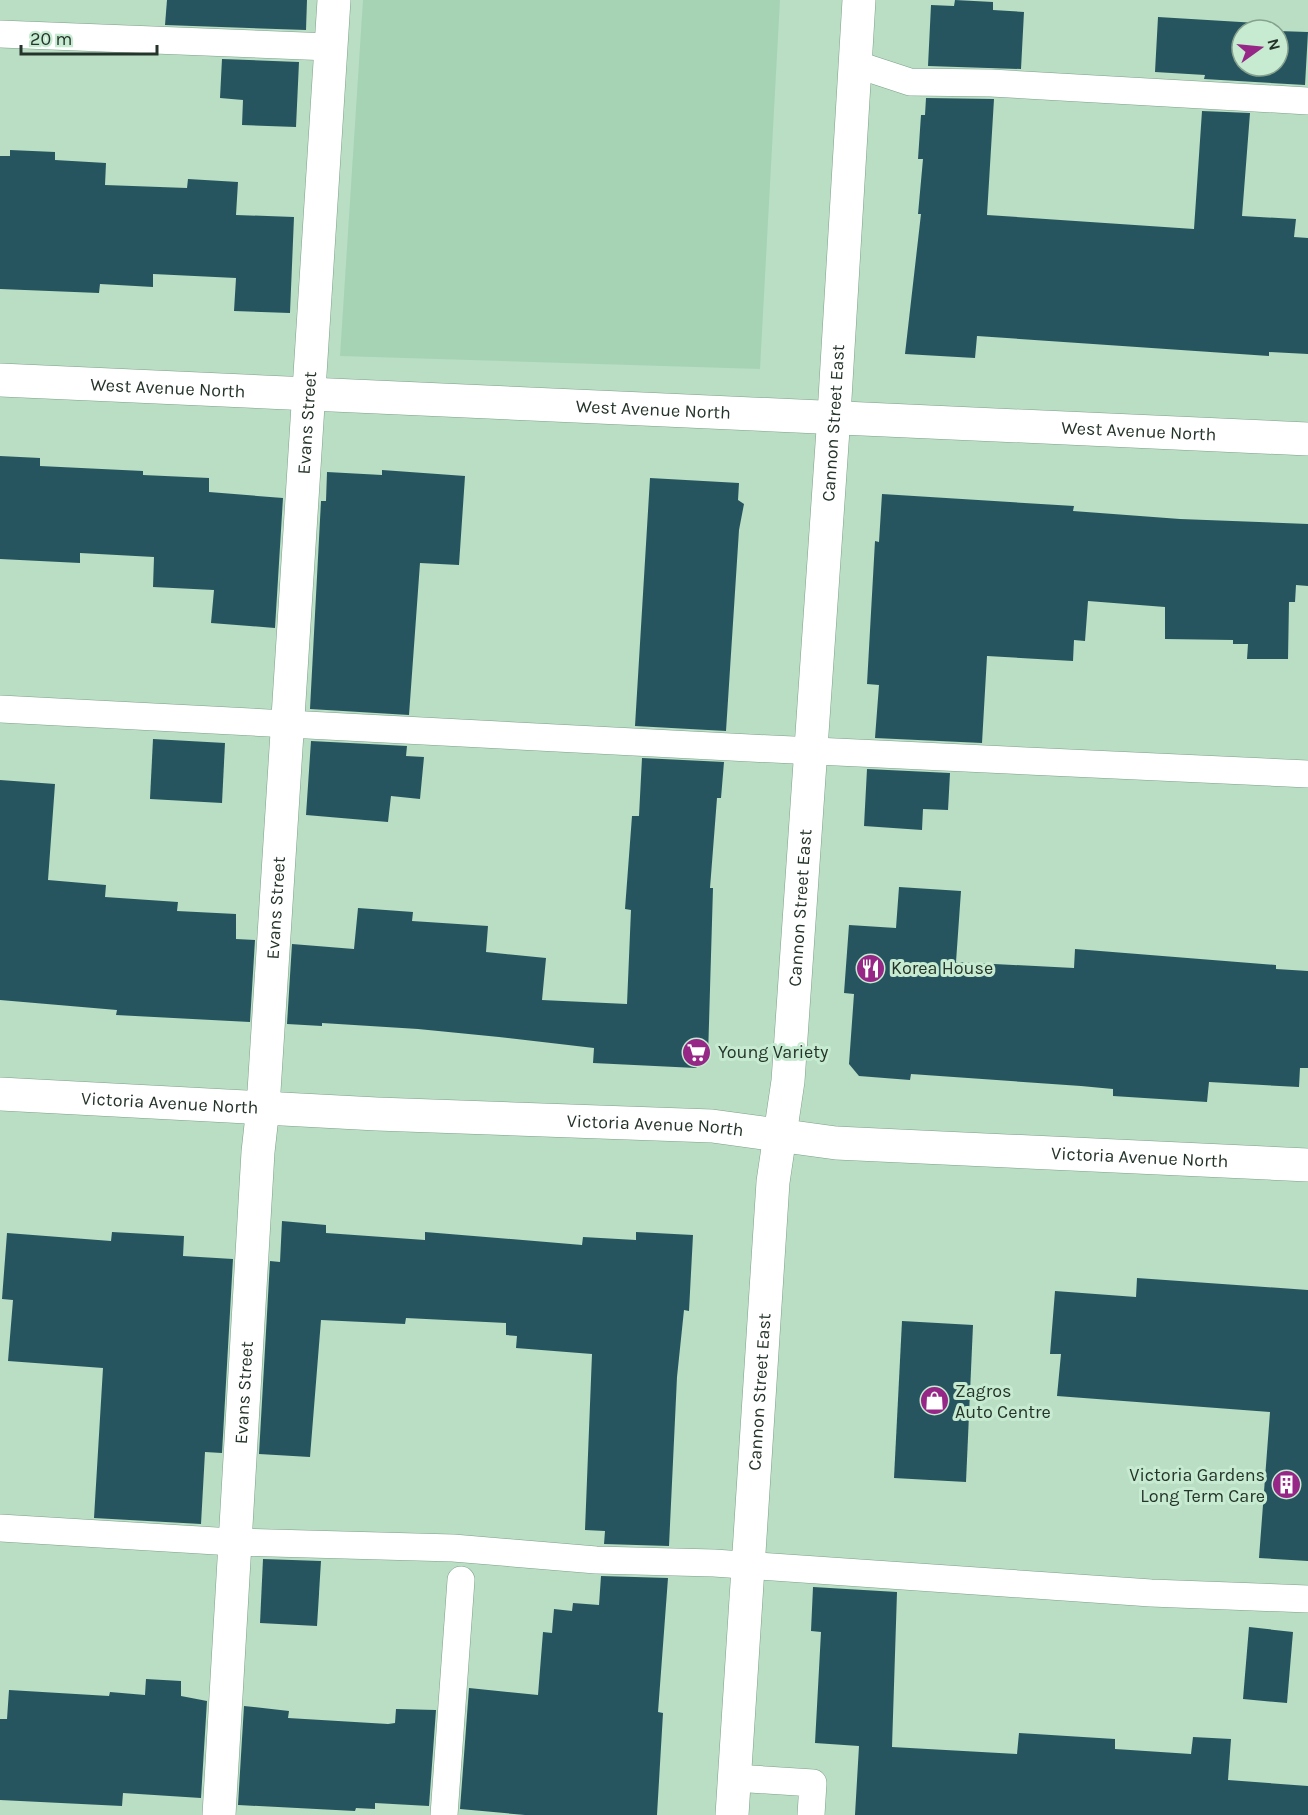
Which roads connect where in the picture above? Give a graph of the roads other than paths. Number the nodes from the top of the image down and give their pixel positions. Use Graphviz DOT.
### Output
graph roads {
  1 [pos="334,0"];
  2 [pos="859,0"];
  3 [pos="0,34"];
  4 [pos="330,47"];
  5 [pos="855,64"];
  6 [pos="1308,101"];
  7 [pos="0,380"];
  8 [pos="308,395"];
  9 [pos="834,416"];
  10 [pos="1308,439"];
  11 [pos="0,709"];
  12 [pos="289,724"];
  13 [pos="810,751"];
  14 [pos="1308,774"];
  15 [pos="0,1094"];
  16 [pos="263,1107"];
  17 [pos="780,1135"];
  18 [pos="1308,1165"];
  19 [pos="0,1528"];
  20 [pos="233,1542"];
  21 [pos="748,1566"];
  22 [pos="461,1580"];
  23 [pos="1308,1599"];
  24 [pos="735,1778"];
  25 [pos="219,1815"];
  26 [pos="444,1815"];
  27 [pos="732,1815"];
  28 [pos="811,1815"];
  1 -- 4 [label="main road, Evans Street"];
  2 -- 5 [label="main road, Cannon Street East"];
  3 -- 4 [label="lane"];
  4 -- 8 [label="main road, Evans Street"];
  5 -- 6 [label="lane"];
  5 -- 9 [label="main road, Cannon Street East"];
  7 -- 8 [label="main road, West Avenue North"];
  8 -- 9 [label="main road, West Avenue North"];
  8 -- 12 [label="main road, Evans Street"];
  9 -- 10 [label="main road, West Avenue North"];
  9 -- 13 [label="main road, Cannon Street East"];
  11 -- 12 [label="lane"];
  12 -- 13 [label="lane"];
  12 -- 16 [label="main road, Evans Street"];
  13 -- 14 [label="lane"];
  13 -- 17 [label="main road, Cannon Street East"];
  15 -- 16 [label="main road, Victoria Avenue North"];
  16 -- 17 [label="main road, Victoria Avenue North"];
  16 -- 20 [label="main road, Evans Street"];
  17 -- 18 [label="main road, Victoria Avenue North"];
  17 -- 21 [label="main road, Cannon Street East"];
  19 -- 20 [label="lane"];
  20 -- 21 [label="lane"];
  20 -- 25 [label="main road, Evans Street"];
  21 -- 23 [label="lane"];
  21 -- 24 [label="main road, Cannon Street East"];
  22 -- 26 [label="lane"];
  24 -- 27 [label="main road, Cannon Street East"];
  24 -- 28 [label="lane"];
}
